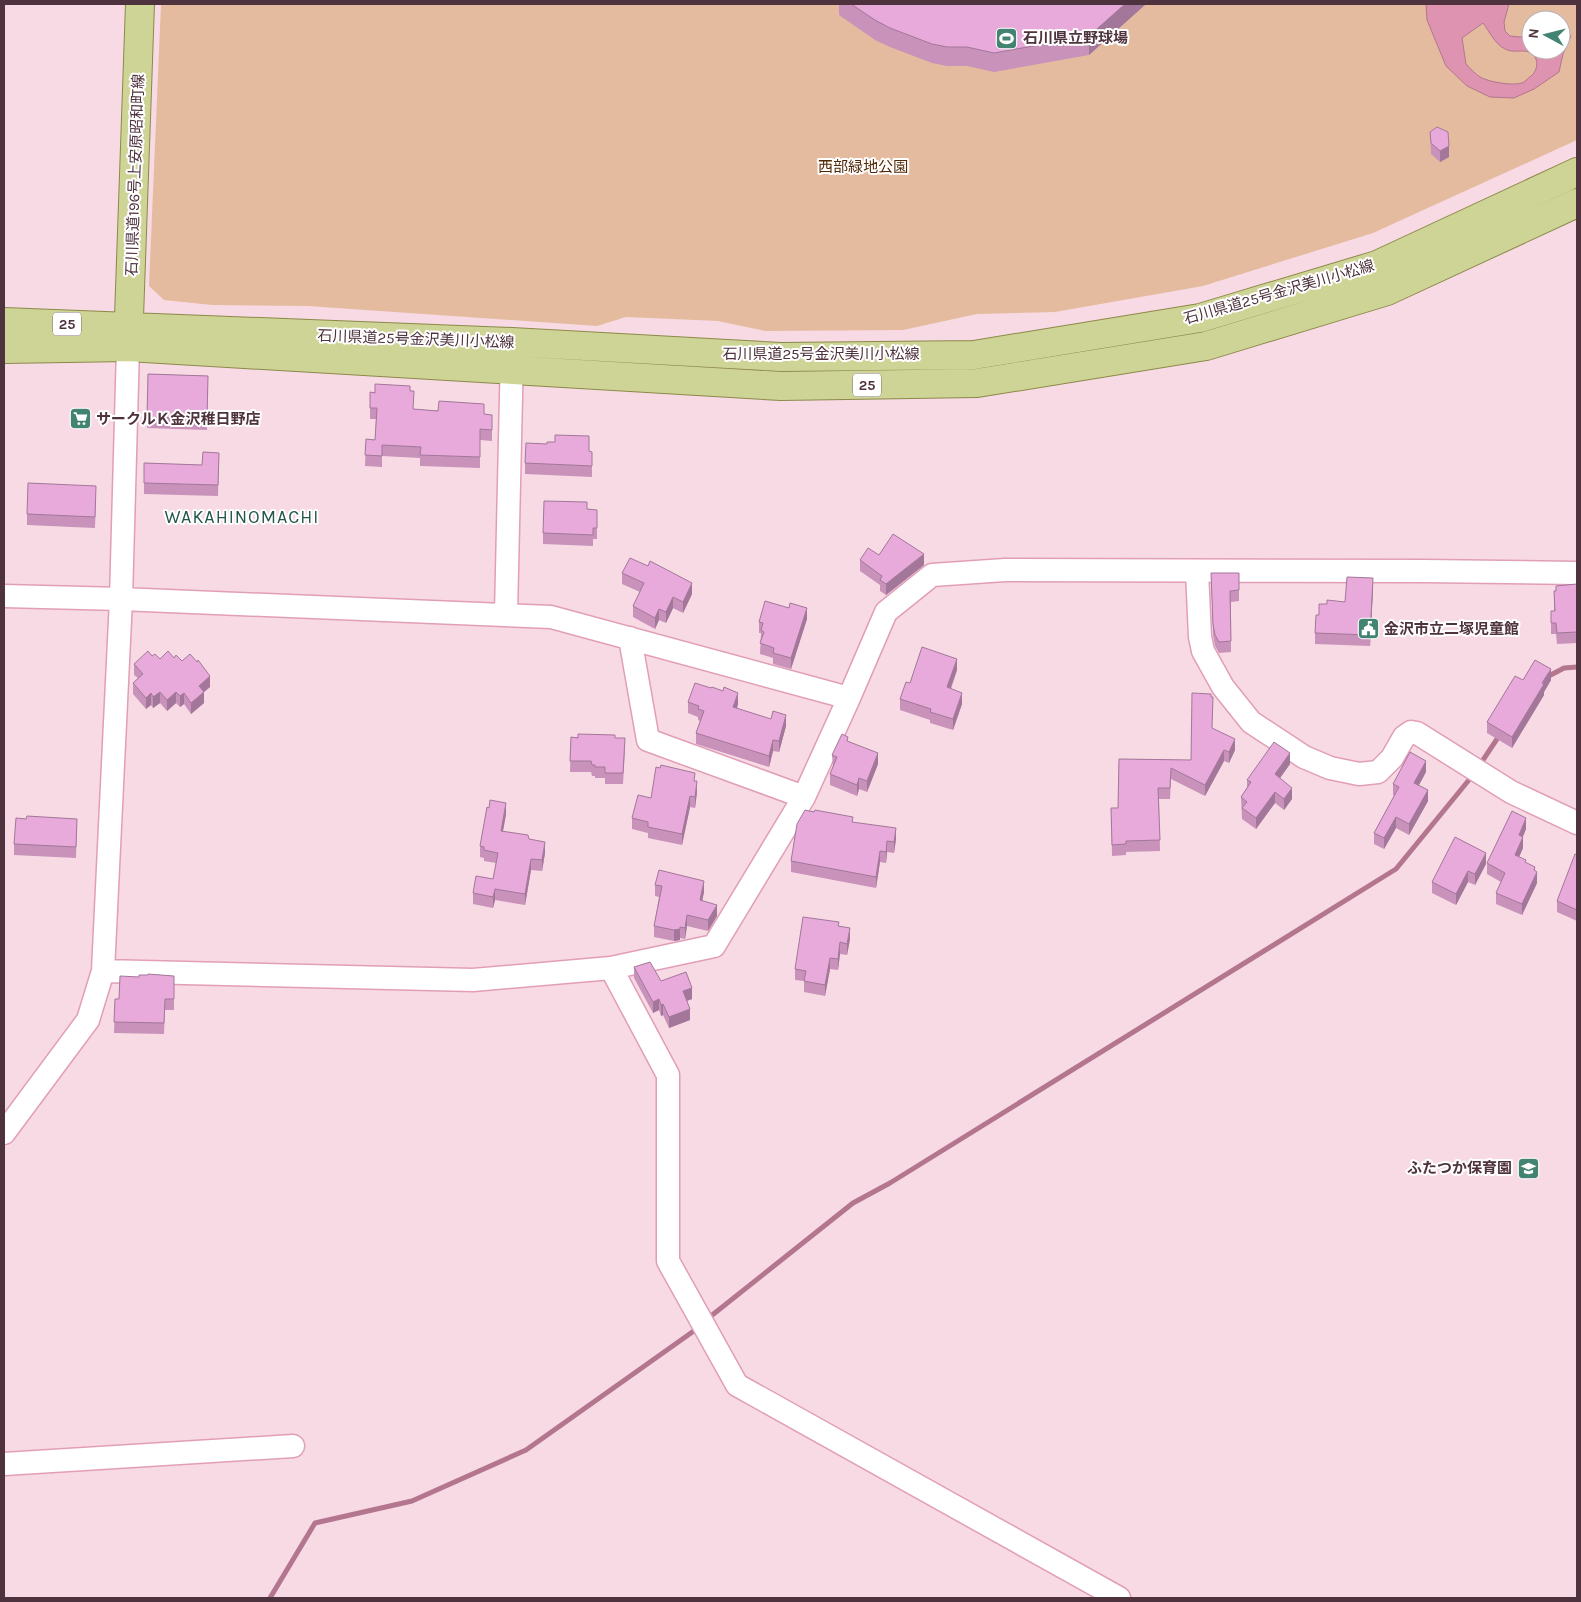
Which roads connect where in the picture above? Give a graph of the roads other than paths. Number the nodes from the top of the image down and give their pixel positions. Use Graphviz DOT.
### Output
graph roads {
  1 [pos="140,4"];
  2 [pos="1577,172"];
  3 [pos="1577,203"];
  4 [pos="4,322"];
  5 [pos="129,337"];
  6 [pos="512,342"];
  7 [pos="4,349"];
  8 [pos="511,371"];
  9 [pos="1197,571"];
  10 [pos="1577,573"];
  11 [pos="4,596"];
  12 [pos="121,599"];
  13 [pos="506,614"];
  14 [pos="630,638"];
  15 [pos="849,698"];
  16 [pos="804,797"];
  17 [pos="1577,823"];
  18 [pos="612,968"];
  19 [pos="103,971"];
  20 [pos="4,1133"];
  21 [pos="293,1446"];
  22 [pos="4,1464"];
  23 [pos="1119,1598"];
  1 -- 5 [label="main road, 石川県道196号上安原昭和町線"];
  2 -- 6 [label="main road, 石川県道25号金沢美川小松線 / 25"];
  3 -- 8 [label="main road, 石川県道25号金沢美川小松線 / 25"];
  4 -- 5 [label="main road, 石川県道25号金沢美川小松線 / 25"];
  5 -- 6 [label="main road, 石川県道25号金沢美川小松線 / 25"];
  5 -- 7 [label="main road, 石川県道25号金沢美川小松線 / 25"];
  5 -- 8 [label="main road, 石川県道25号金沢美川小松線 / 25"];
  5 -- 12 [label="street"];
  6 -- 8 [label="street"];
  8 -- 13 [label="street"];
  9 -- 10 [label="street"];
  9 -- 15 [label="street"];
  9 -- 17 [label="street"];
  11 -- 12 [label="street"];
  12 -- 13 [label="street"];
  12 -- 19 [label="street"];
  13 -- 14 [label="street"];
  14 -- 15 [label="street"];
  14 -- 16 [label="street"];
  15 -- 16 [label="street"];
  16 -- 18 [label="street"];
  18 -- 19 [label="street"];
  18 -- 23 [label="street"];
  19 -- 20 [label="street"];
  21 -- 22 [label="street"];
}
